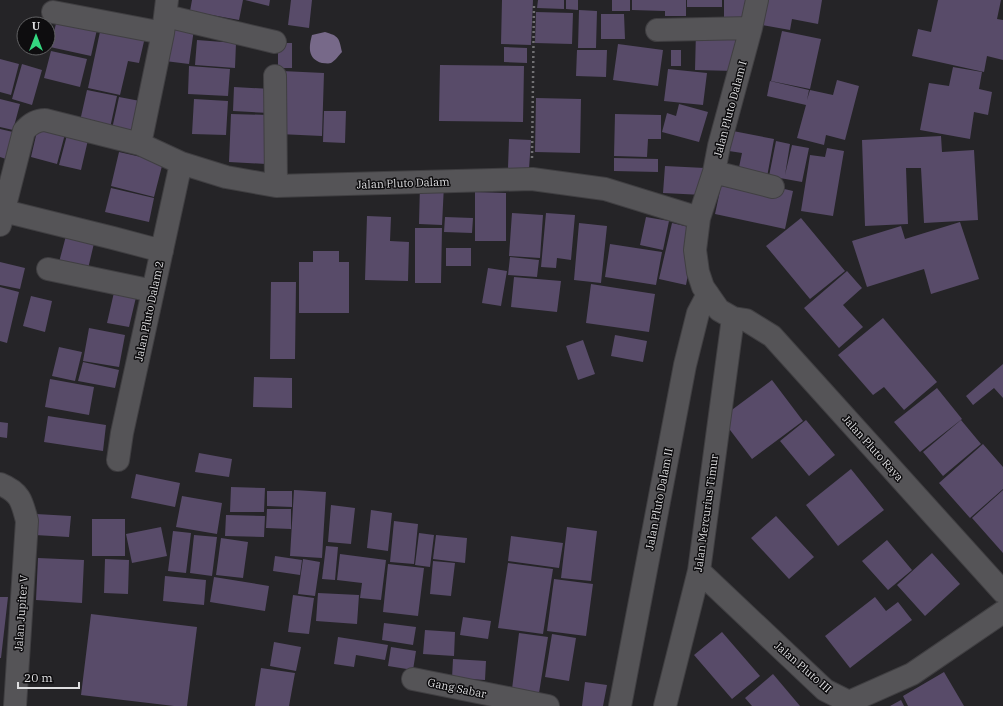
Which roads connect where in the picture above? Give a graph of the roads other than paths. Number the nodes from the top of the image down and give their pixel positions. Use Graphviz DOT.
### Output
graph roads {
  1 [pos="756,0"];
  2 [pos="53,12"];
  3 [pos="165,16"];
  4 [pos="751,28"];
  5 [pos="657,30"];
  6 [pos="275,42"];
  7 [pos="275,76"];
  8 [pos="140,144"];
  9 [pos="181,163"];
  10 [pos="714,172"];
  11 [pos="276,186"];
  12 [pos="773,188"];
  13 [pos="2,218"];
  14 [pos="699,218"];
  15 [pos="162,252"];
  16 [pos="48,269"];
  17 [pos="153,291"];
  18 [pos="708,294"];
  19 [pos="733,318"];
  20 [pos="118,460"];
  21 [pos="0,484"];
  22 [pos="699,571"];
  23 [pos="1003,592"];
  24 [pos="1003,612"];
  25 [pos="413,679"];
  26 [pos="15,706"];
  27 [pos="548,706"];
  28 [pos="620,706"];
  29 [pos="665,706"];
  1 -- 4 [label="street, Jalan Pluto Dalam I"];
  2 -- 3 [label="street"];
  3 -- 6 [label="street"];
  3 -- 8 [label="street"];
  4 -- 5 [label="street"];
  4 -- 10 [label="street, Jalan Pluto Dalam I"];
  7 -- 11 [label="street"];
  8 -- 9 [label="street, Jalan Pluto Dalam"];
  8 -- 13 [label="street, Jalan Pluto Dalam"];
  9 -- 11 [label="street, Jalan Pluto Dalam"];
  9 -- 15 [label="street, Jalan Pluto Dalam 2"];
  10 -- 12 [label="street"];
  10 -- 14 [label="street, Jalan Pluto Dalam I"];
  11 -- 14 [label="street, Jalan Pluto Dalam"];
  13 -- 15 [label="street"];
  14 -- 18 [label="street"];
  15 -- 17 [label="street, Jalan Pluto Dalam 2"];
  16 -- 17 [label="street"];
  17 -- 20 [label="street, Jalan Pluto Dalam 2"];
  18 -- 19 [label="street"];
  18 -- 28 [label="street, Jalan Pluto Dalam II"];
  19 -- 22 [label="street, Jalan Mercurius Timur"];
  19 -- 23 [label="street, Jalan Pluto Raya"];
  21 -- 26 [label="street, Jalan Jupiter V"];
  22 -- 24 [label="street, Jalan Pluto III"];
  22 -- 29 [label="street, Jalan Mercurius Timur"];
  25 -- 27 [label="street, Gang Sabar"];
}
